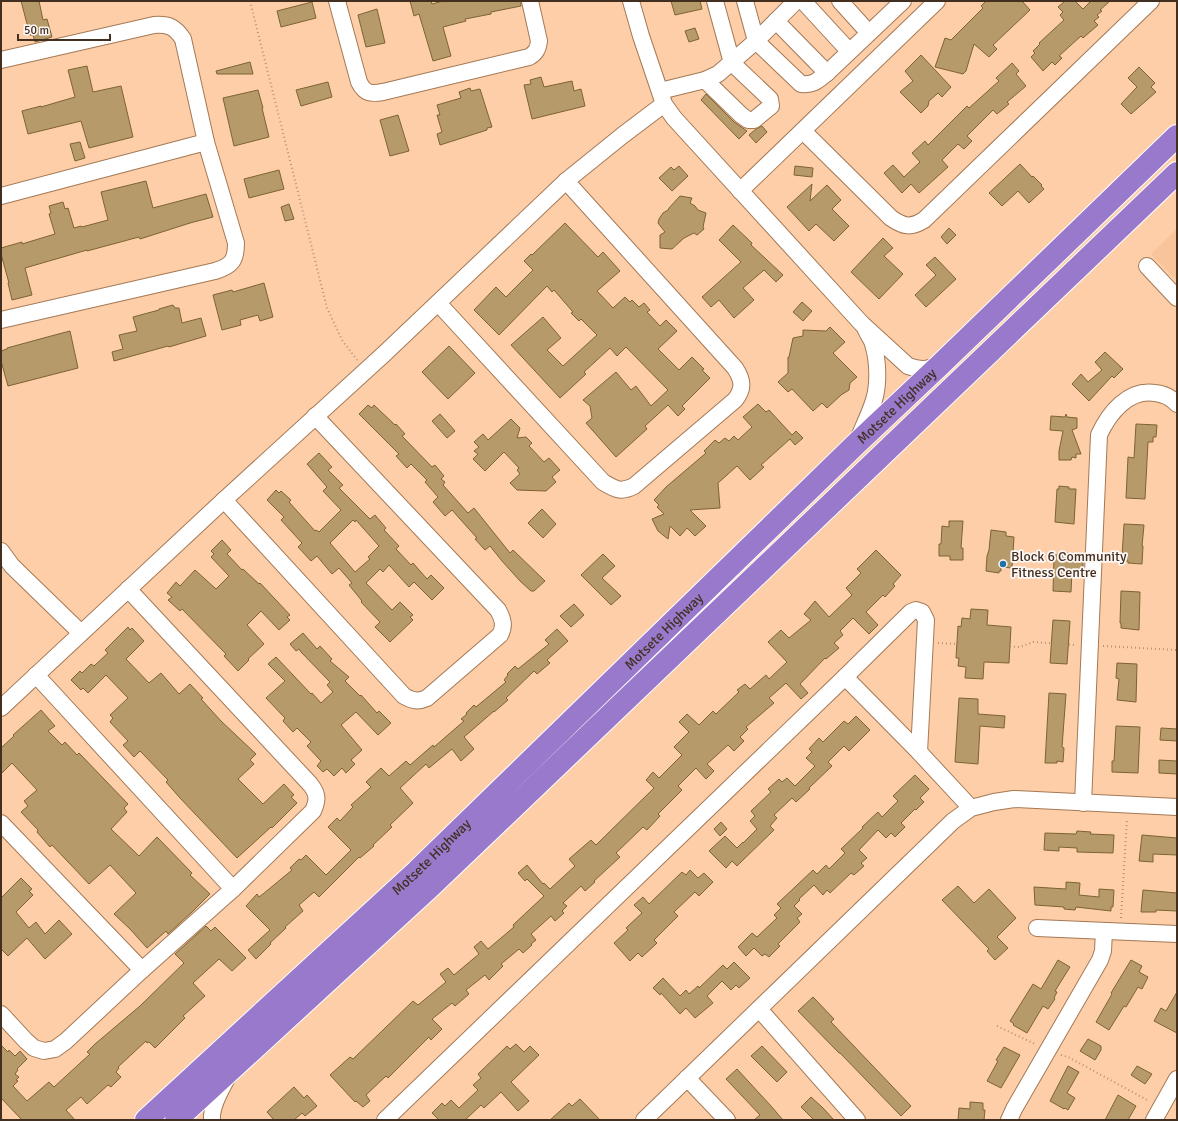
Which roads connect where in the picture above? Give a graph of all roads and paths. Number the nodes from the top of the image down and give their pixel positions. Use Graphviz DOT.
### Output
graph roads {
  1 [pos="250,1"];
  2 [pos="337,1"];
  3 [pos="530,1"];
  4 [pos="631,1"];
  5 [pos="715,1"];
  6 [pos="745,1"];
  7 [pos="796,1"];
  8 [pos="803,1"];
  9 [pos="840,1"];
  10 [pos="937,1"];
  11 [pos="1151,1"];
  12 [pos="892,4"];
  13 [pos="776,21"];
  14 [pos="868,32"];
  15 [pos="756,41"];
  16 [pos="849,51"];
  17 [pos="1,60"];
  18 [pos="732,64"];
  19 [pos="827,73"];
  20 [pos="706,80"];
  21 [pos="662,98"];
  22 [pos="803,131"];
  23 [pos="1177,136"];
  24 [pos="206,142"];
  25 [pos="1177,173"];
  26 [pos="566,181"];
  27 [pos="740,191"];
  28 [pos="1,196"];
  29 [pos="1147,266"];
  30 [pos="1177,298"];
  31 [pos="438,303"];
  32 [pos="1,320"];
  33 [pos="862,324"];
  34 [pos="941,364"];
  35 [pos="365,371"];
  36 [pos="1177,404"];
  37 [pos="315,416"];
  38 [pos="855,445"];
  39 [pos="224,500"];
  40 [pos="1,551"];
  41 [pos="128,590"];
  42 [pos="81,633"];
  43 [pos="925,642"];
  44 [pos="1090,646"];
  45 [pos="1177,650"];
  46 [pos="36,676"];
  47 [pos="845,678"];
  48 [pos="1,708"];
  49 [pos="919,752"];
  50 [pos="1083,803"];
  51 [pos="1128,805"];
  52 [pos="1177,807"];
  53 [pos="971,808"];
  54 [pos="1,823"];
  55 [pos="233,889"];
  56 [pos="1037,928"];
  57 [pos="1104,931"];
  58 [pos="1120,931"];
  59 [pos="1177,934"];
  60 [pos="142,970"];
  61 [pos="759,1009"];
  62 [pos="1,1014"];
  63 [pos="997,1026"];
  64 [pos="1047,1051"];
  65 [pos="232,1069"];
  66 [pos="687,1078"];
  67 [pos="1177,1078"];
  68 [pos="1157,1114"];
  69 [pos="146,1120"];
  70 [pos="176,1120"];
  71 [pos="212,1120"];
  72 [pos="385,1120"];
  73 [pos="644,1120"];
  74 [pos="727,1120"];
  75 [pos="857,1120"];
  76 [pos="1009,1120"];
  1 -- 35 [label="path"];
  2 -- 3 [label="street"];
  4 -- 21 [label="street"];
  5 -- 18 [label="street"];
  6 -- 15 [label="street"];
  7 -- 13 [label="street"];
  8 -- 16 [label="street"];
  9 -- 14 [label="street"];
  10 -- 22 [label="street"];
  11 -- 22 [label="street"];
  12 -- 14 [label="street"];
  13 -- 15 [label="street"];
  13 -- 19 [label="street"];
  14 -- 16 [label="street"];
  15 -- 18 [label="street"];
  15 -- 19 [label="street"];
  16 -- 19 [label="street"];
  17 -- 24 [label="street"];
  18 -- 20 [label="street"];
  18 -- 20 [label="street"];
  20 -- 21 [label="street"];
  21 -- 26 [label="street"];
  21 -- 27 [label="street"];
  22 -- 27 [label="street"];
  23 -- 34 [label="highway, Motsete Highway"];
  24 -- 28 [label="street"];
  24 -- 32 [label="street"];
  25 -- 65 [label="highway, Motsete Highway"];
  26 -- 31 [label="street"];
  26 -- 31 [label="street"];
  27 -- 33 [label="street"];
  29 -- 30 [label="street"];
  31 -- 35 [label="street"];
  33 -- 34 [label="street"];
  33 -- 38 [label="street"];
  34 -- 38 [label="highway, Motsete Highway"];
  35 -- 37 [label="street"];
  36 -- 44 [label="street"];
  37 -- 39 [label="street"];
  37 -- 39 [label="street"];
  38 -- 69 [label="highway, Motsete Highway"];
  39 -- 41 [label="street"];
  40 -- 42 [label="street"];
  41 -- 42 [label="street"];
  41 -- 55 [label="street"];
  42 -- 46 [label="street"];
  43 -- 44 [label="path"];
  43 -- 47 [label="street"];
  43 -- 49 [label="street"];
  44 -- 45 [label="path"];
  44 -- 50 [label="street"];
  46 -- 48 [label="street"];
  46 -- 55 [label="street"];
  47 -- 49 [label="street"];
  47 -- 72 [label="street"];
  49 -- 53 [label="street"];
  50 -- 51 [label="street"];
  50 -- 53 [label="street"];
  51 -- 52 [label="street"];
  51 -- 58 [label="path"];
  53 -- 61 [label="street"];
  54 -- 60 [label="street"];
  55 -- 60 [label="street"];
  56 -- 57 [label="street"];
  57 -- 58 [label="street"];
  57 -- 64 [label="street"];
  58 -- 59 [label="street"];
  60 -- 62 [label="street"];
  61 -- 66 [label="street"];
  61 -- 75 [label="street"];
  63 -- 64 [label="path"];
  64 -- 68 [label="path"];
  64 -- 76 [label="street"];
  65 -- 70 [label="highway, Motsete Highway"];
  65 -- 71 [label="street"];
  66 -- 73 [label="street"];
  66 -- 74 [label="street"];
  67 -- 68 [label="street"];
}
